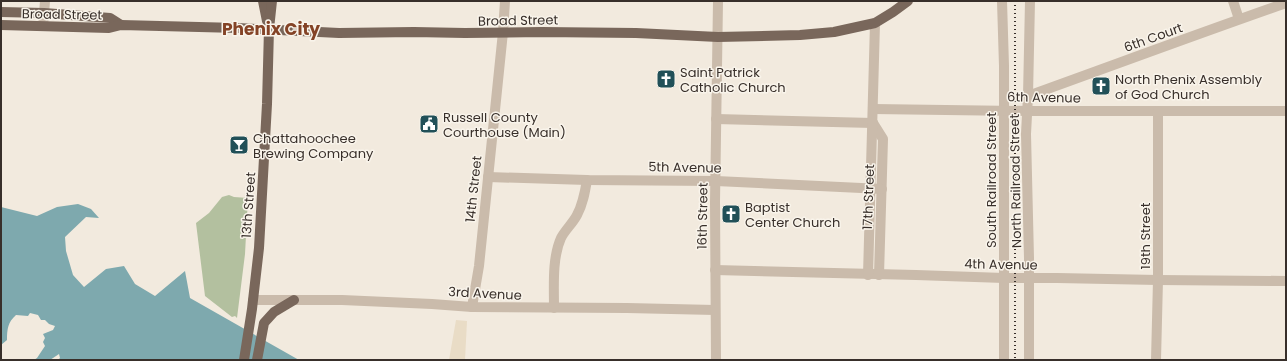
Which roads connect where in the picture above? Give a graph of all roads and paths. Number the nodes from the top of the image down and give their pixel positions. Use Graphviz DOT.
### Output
graph roads {
  1 [pos="45,1"];
  2 [pos="263,1"];
  3 [pos="272,1"];
  4 [pos="505,1"];
  5 [pos="718,1"];
  6 [pos="908,1"];
  7 [pos="1002,1"];
  8 [pos="1030,1"];
  9 [pos="1233,1"];
  10 [pos="1286,3"];
  11 [pos="1,12"];
  12 [pos="44,13"];
  13 [pos="1239,19"];
  14 [pos="875,23"];
  15 [pos="1,25"];
  16 [pos="121,25"];
  17 [pos="43,26"];
  18 [pos="269,29"];
  19 [pos="503,32"];
  20 [pos="718,36"];
  21 [pos="1028,96"];
  22 [pos="873,109"];
  23 [pos="1004,110"];
  24 [pos="1027,111"];
  25 [pos="1158,111"];
  26 [pos="1286,111"];
  27 [pos="716,119"];
  28 [pos="872,123"];
  29 [pos="488,177"];
  30 [pos="587,180"];
  31 [pos="716,181"];
  32 [pos="870,188"];
  33 [pos="882,189"];
  34 [pos="715,270"];
  35 [pos="868,275"];
  36 [pos="879,275"];
  37 [pos="1004,278"];
  38 [pos="1029,279"];
  39 [pos="1158,280"];
  40 [pos="1286,281"];
  41 [pos="294,300"];
  42 [pos="253,305"];
  43 [pos="472,307"];
  44 [pos="554,308"];
  45 [pos="715,310"];
  46 [pos="244,360"];
  47 [pos="257,360"];
  48 [pos="716,360"];
  49 [pos="1004,360"];
  50 [pos="1029,360"];
  51 [pos="1156,360"];
  1 -- 12 [label="street"];
  2 -- 18 [label="main road, 13th Street"];
  3 -- 18 [label="main road, 13th Street"];
  4 -- 19 [label="street, 14th Street"];
  5 -- 20 [label="street, 16th Street"];
  6 -- 14 [label="main road, Broad Street"];
  7 -- 23 [label="street, South Railroad Street"];
  8 -- 21 [label="street, North Railroad Street"];
  9 -- 13 [label="street"];
  10 -- 13 [label="street, 6th Court"];
  11 -- 12 [label="main road, Broad Street"];
  12 -- 16 [label="main road, Broad Street"];
  12 -- 17 [label="street"];
  13 -- 21 [label="street, 6th Court"];
  14 -- 20 [label="main road, Broad Street"];
  14 -- 22 [label="street, 17th Street"];
  15 -- 17 [label="main road, Broad Street"];
  16 -- 17 [label="main road, Broad Street"];
  16 -- 18 [label="main road, Broad Street"];
  18 -- 19 [label="main road, Broad Street"];
  18 -- 42 [label="main road, 13th Street"];
  19 -- 20 [label="main road, Broad Street"];
  19 -- 29 [label="street, 14th Street"];
  20 -- 27 [label="street, 16th Street"];
  21 -- 24 [label="street, North Railroad Street"];
  22 -- 23 [label="street, 6th Avenue"];
  22 -- 28 [label="street, 17th Street"];
  23 -- 24 [label="street, 6th Avenue"];
  23 -- 37 [label="street, South Railroad Street"];
  24 -- 25 [label="street, 6th Avenue"];
  24 -- 38 [label="street, North Railroad Street"];
  25 -- 26 [label="street, 6th Avenue"];
  25 -- 39 [label="street, 19th Street"];
  27 -- 28 [label="street"];
  27 -- 31 [label="street, 16th Street"];
  28 -- 32 [label="street, 17th Street"];
  28 -- 33 [label="street, 17th Street"];
  29 -- 30 [label="street, 5th Avenue"];
  29 -- 43 [label="street, 14th Street"];
  30 -- 31 [label="street, 5th Avenue"];
  30 -- 44 [label="street"];
  31 -- 32 [label="street, 5th Avenue"];
  31 -- 34 [label="street, 16th Street"];
  32 -- 33 [label="street, 5th Avenue"];
  32 -- 35 [label="street, 17th Street"];
  33 -- 36 [label="street, 17th Street"];
  34 -- 35 [label="street, 4th Avenue"];
  34 -- 45 [label="street, 16th Street"];
  35 -- 36 [label="street, 4th Avenue"];
  36 -- 37 [label="street, 4th Avenue"];
  37 -- 38 [label="street, 4th Avenue"];
  37 -- 49 [label="street, South Railroad Street"];
  38 -- 39 [label="street, 4th Avenue"];
  38 -- 50 [label="street, North Railroad Street"];
  39 -- 40 [label="street, 4th Avenue"];
  39 -- 51 [label="street, 19th Street"];
  41 -- 42 [label="street, 3rd Avenue"];
  41 -- 43 [label="street, 3rd Avenue"];
  41 -- 47 [label="main road"];
  42 -- 46 [label="main road, 13th Street"];
  43 -- 44 [label="street, 3rd Avenue"];
  44 -- 45 [label="street, 3rd Avenue"];
  45 -- 48 [label="street, 16th Street"];
}
